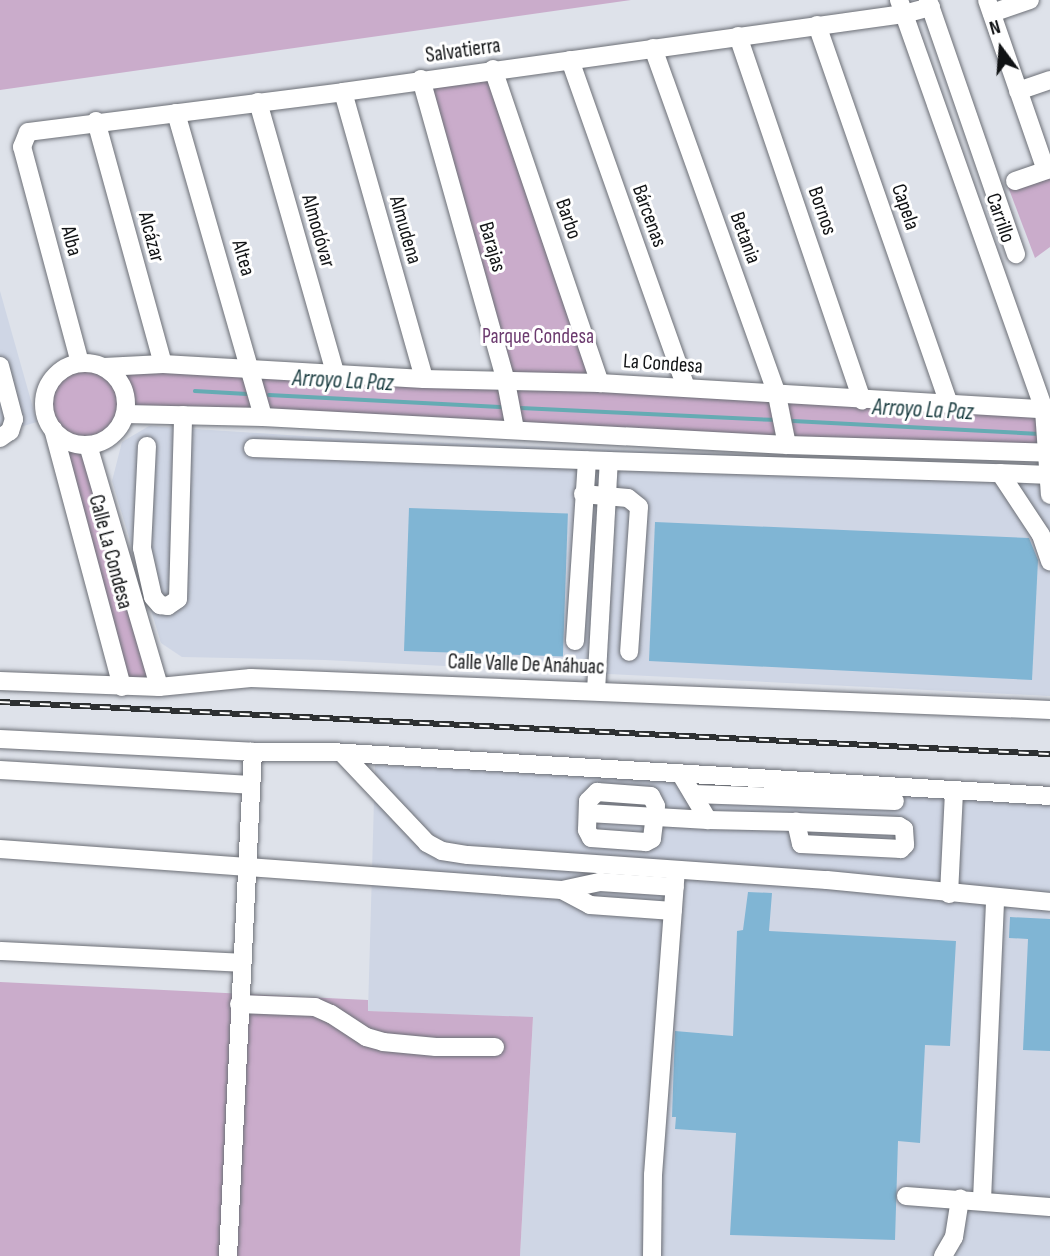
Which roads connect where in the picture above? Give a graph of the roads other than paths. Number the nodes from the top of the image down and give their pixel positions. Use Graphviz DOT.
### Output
graph roads {
  1 [pos="1030,0"];
  2 [pos="929,4"];
  3 [pos="901,7"];
  4 [pos="989,7"];
  5 [pos="817,25"];
  6 [pos="738,36"];
  7 [pos="653,48"];
  8 [pos="570,60"];
  9 [pos="493,69"];
  10 [pos="421,79"];
  11 [pos="1050,80"];
  12 [pos="1018,91"];
  13 [pos="343,92"];
  14 [pos="258,102"];
  15 [pos="176,113"];
  16 [pos="96,121"];
  17 [pos="28,132"];
  18 [pos="1048,170"];
  19 [pos="1015,181"];
  20 [pos="1016,254"];
  21 [pos="80,363"];
  22 [pos="163,364"];
  23 [pos="0,366"];
  24 [pos="104,368"];
  25 [pos="252,368"];
  26 [pos="335,373"];
  27 [pos="424,379"];
  28 [pos="506,382"];
  29 [pos="600,383"];
  30 [pos="686,387"];
  31 [pos="777,395"];
  32 [pos="862,401"];
  33 [pos="949,404"];
  34 [pos="1046,413"];
  35 [pos="125,414"];
  36 [pos="183,415"];
  37 [pos="263,416"];
  38 [pos="53,429"];
  39 [pos="515,429"];
  40 [pos="0,438"];
  41 [pos="88,445"];
  42 [pos="787,445"];
  43 [pos="147,446"];
  44 [pos="253,447"];
  45 [pos="1048,450"];
  46 [pos="587,460"];
  47 [pos="609,461"];
  48 [pos="1000,473"];
  49 [pos="1047,475"];
  50 [pos="583,495"];
  51 [pos="607,495"];
  52 [pos="1050,495"];
  53 [pos="1050,561"];
  54 [pos="575,641"];
  55 [pos="629,652"];
  56 [pos="0,681"];
  57 [pos="122,687"];
  58 [pos="159,687"];
  59 [pos="596,691"];
  60 [pos="1048,709"];
  61 [pos="0,739"];
  62 [pos="253,752"];
  63 [pos="342,753"];
  64 [pos="0,770"];
  65 [pos="680,773"];
  66 [pos="251,785"];
  67 [pos="954,790"];
  68 [pos="693,794"];
  69 [pos="1050,796"];
  70 [pos="895,801"];
  71 [pos="656,817"];
  72 [pos="708,820"];
  73 [pos="796,822"];
  74 [pos="0,849"];
  75 [pos="247,866"];
  76 [pos="676,868"];
  77 [pos="675,887"];
  78 [pos="562,890"];
  79 [pos="949,894"];
  80 [pos="995,898"];
  81 [pos="1050,902"];
  82 [pos="673,911"];
  83 [pos="0,951"];
  84 [pos="242,963"];
  85 [pos="239,1004"];
  86 [pos="495,1047"];
  87 [pos="906,1196"];
  88 [pos="960,1198"];
  89 [pos="982,1200"];
  90 [pos="1050,1207"];
  91 [pos="228,1256"];
  92 [pos="652,1256"];
  93 [pos="943,1256"];
  1 -- 4 [label="street"];
  2 -- 3 [label="street, Salvatierra"];
  2 -- 20 [label="street"];
  3 -- 5 [label="street, Salvatierra"];
  3 -- 34 [label="street, Carrillo"];
  4 -- 12 [label="street"];
  5 -- 6 [label="street, Salvatierra"];
  5 -- 33 [label="street, Capela"];
  6 -- 7 [label="street, Salvatierra"];
  6 -- 32 [label="street, Bornos"];
  7 -- 8 [label="street, Salvatierra"];
  7 -- 31 [label="street, Betania"];
  8 -- 9 [label="street, Salvatierra"];
  8 -- 30 [label="street, Bárcenas"];
  9 -- 10 [label="street, Salvatierra"];
  9 -- 29 [label="street, Barbo"];
  10 -- 13 [label="street, Salvatierra"];
  10 -- 28 [label="street, Barajas"];
  11 -- 12 [label="street"];
  12 -- 18 [label="street"];
  13 -- 14 [label="street, Salvatierra"];
  13 -- 27 [label="street, Almudena"];
  14 -- 15 [label="street, Salvatierra"];
  14 -- 26 [label="street, Almodóvar"];
  15 -- 16 [label="street, Salvatierra"];
  15 -- 25 [label="street, Altea"];
  16 -- 17 [label="street, Salvatierra"];
  16 -- 22 [label="street, Alcázar"];
  17 -- 21 [label="street, Alba"];
  18 -- 19 [label="street"];
  21 -- 24 [label="street"];
  21 -- 38 [label="street"];
  22 -- 24 [label="street, La Condesa"];
  22 -- 25 [label="street, La Condesa"];
  23 -- 40 [label="street"];
  24 -- 35 [label="street"];
  25 -- 26 [label="street, La Condesa"];
  25 -- 37 [label="street, Altea"];
  26 -- 27 [label="street, La Condesa"];
  27 -- 28 [label="street, La Condesa"];
  28 -- 29 [label="street, La Condesa"];
  28 -- 39 [label="street, Barajas"];
  29 -- 30 [label="street, La Condesa"];
  30 -- 31 [label="street, La Condesa"];
  31 -- 32 [label="street, La Condesa"];
  31 -- 42 [label="street, Betania"];
  32 -- 33 [label="street, La Condesa"];
  33 -- 34 [label="street, La Condesa"];
  34 -- 45 [label="street, Carrillo"];
  35 -- 36 [label="street"];
  35 -- 41 [label="street"];
  36 -- 37 [label="street"];
  36 -- 43 [label="street"];
  37 -- 39 [label="street"];
  38 -- 41 [label="street"];
  38 -- 57 [label="street, Calle La Condesa"];
  39 -- 42 [label="street"];
  41 -- 58 [label="street, Calle La Condesa"];
  42 -- 45 [label="street"];
  44 -- 46 [label="street"];
  45 -- 49 [label="street, Carrillo"];
  46 -- 47 [label="street"];
  46 -- 50 [label="street"];
  47 -- 48 [label="street"];
  47 -- 51 [label="street"];
  48 -- 49 [label="street"];
  48 -- 53 [label="street"];
  49 -- 52 [label="street, Carrillo"];
  50 -- 51 [label="street"];
  50 -- 54 [label="street"];
  51 -- 55 [label="street"];
  51 -- 59 [label="street"];
  56 -- 57 [label="street, Calle Valle De Anáhuac"];
  57 -- 58 [label="street, Calle Valle De Anáhuac"];
  58 -- 59 [label="street, Calle Valle De Anáhuac"];
  59 -- 60 [label="street, Calle Valle De Anáhuac"];
  61 -- 62 [label="street"];
  62 -- 63 [label="street"];
  62 -- 66 [label="street"];
  63 -- 65 [label="street"];
  63 -- 76 [label="street"];
  64 -- 66 [label="street"];
  65 -- 67 [label="street"];
  65 -- 68 [label="street"];
  66 -- 75 [label="street"];
  67 -- 69 [label="street"];
  67 -- 79 [label="street"];
  68 -- 70 [label="street"];
  68 -- 72 [label="street"];
  71 -- 71 [label="street"];
  71 -- 72 [label="street"];
  72 -- 73 [label="street"];
  73 -- 73 [label="street"];
  74 -- 75 [label="street"];
  75 -- 78 [label="street"];
  75 -- 84 [label="street"];
  76 -- 77 [label="street"];
  76 -- 79 [label="street"];
  77 -- 78 [label="street"];
  77 -- 82 [label="street"];
  78 -- 82 [label="street"];
  79 -- 80 [label="street"];
  80 -- 81 [label="street"];
  80 -- 89 [label="street"];
  82 -- 92 [label="street"];
  83 -- 84 [label="street"];
  84 -- 85 [label="street"];
  85 -- 86 [label="street"];
  85 -- 91 [label="street"];
  87 -- 88 [label="street"];
  88 -- 89 [label="street"];
  88 -- 93 [label="street"];
  89 -- 90 [label="street"];
}
